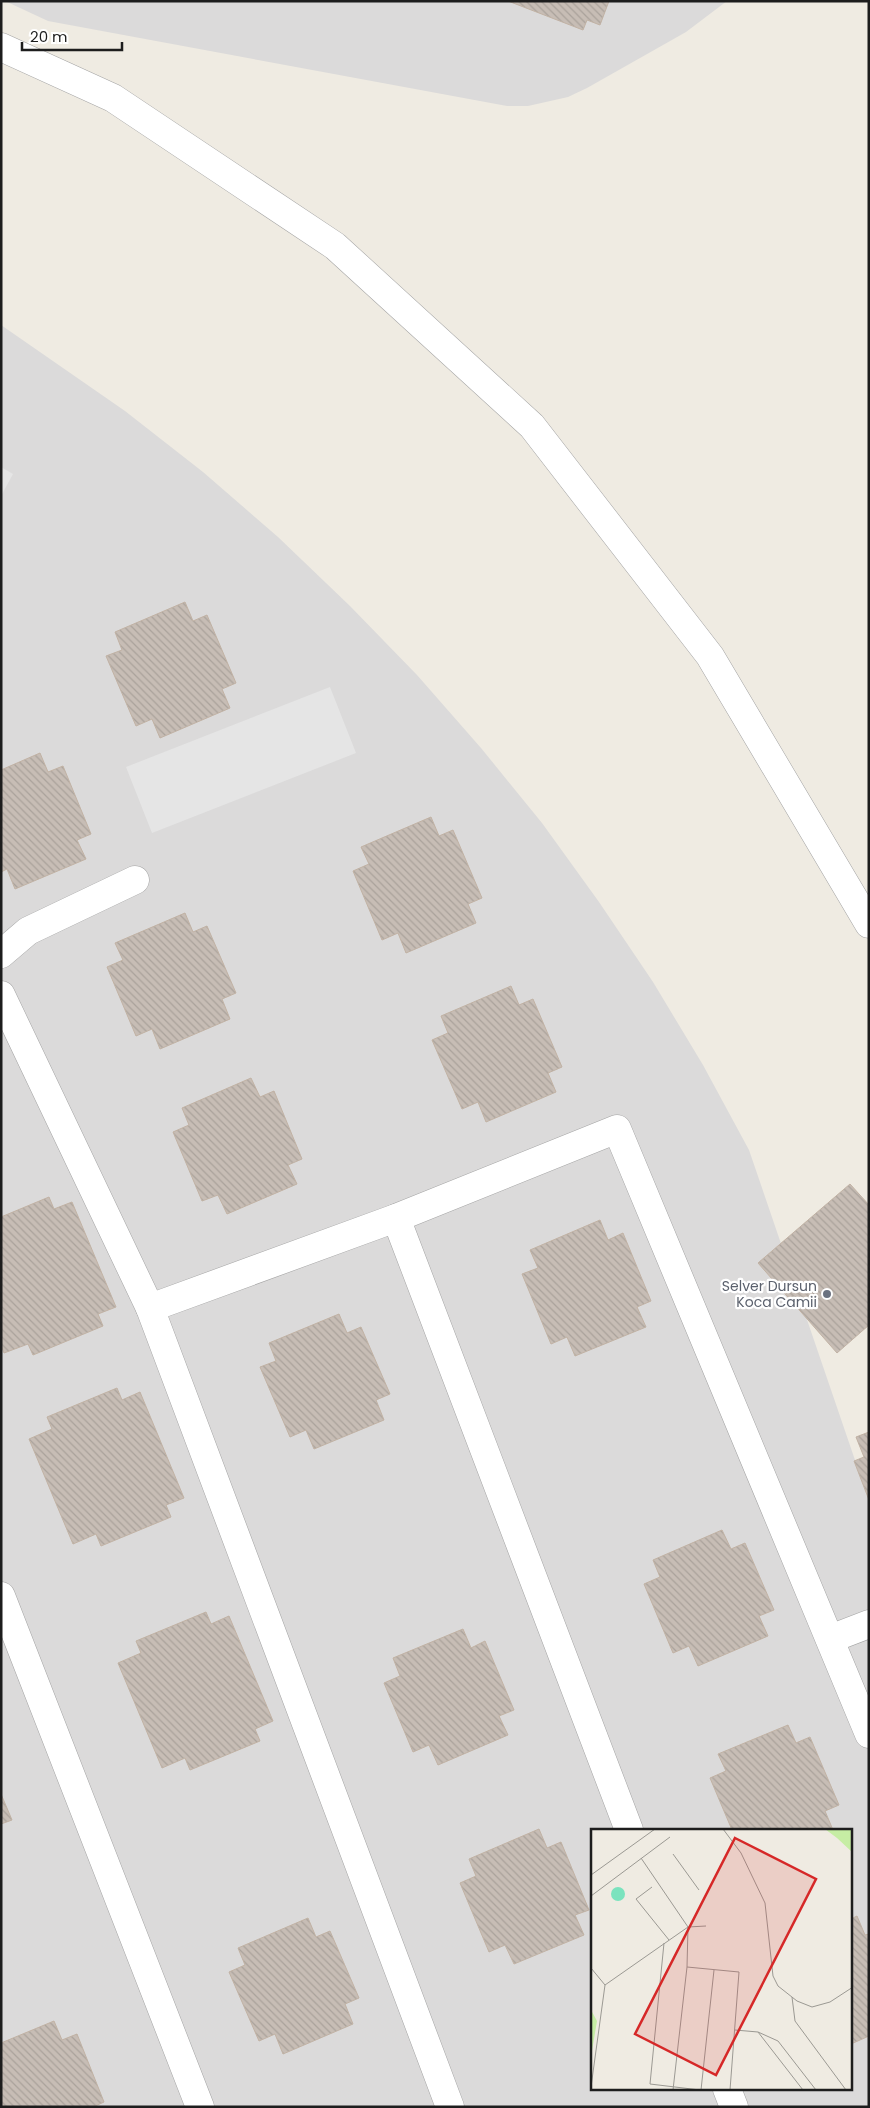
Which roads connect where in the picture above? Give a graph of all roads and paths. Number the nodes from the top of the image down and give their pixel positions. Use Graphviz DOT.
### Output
graph roads {
  1 [pos="1,47"];
  2 [pos="135,880"];
  3 [pos="869,924"];
  4 [pos="1,954"];
  5 [pos="1,995"];
  6 [pos="396,1218"];
  7 [pos="150,1308"];
  8 [pos="1,1596"];
  9 [pos="869,1624"];
  10 [pos="830,1639"];
  11 [pos="869,1734"];
  12 [pos="629,1829"];
  13 [pos="727,2090"];
  14 [pos="200,2107"];
  15 [pos="450,2107"];
  16 [pos="734,2107"];
  1 -- 3 [label="street"];
  2 -- 4 [label="street"];
  5 -- 7 [label="street"];
  6 -- 7 [label="street"];
  6 -- 10 [label="street"];
  6 -- 12 [label="street"];
  7 -- 15 [label="street"];
  8 -- 14 [label="street"];
  9 -- 10 [label="street"];
  10 -- 11 [label="street"];
  13 -- 16 [label="street"];
}
